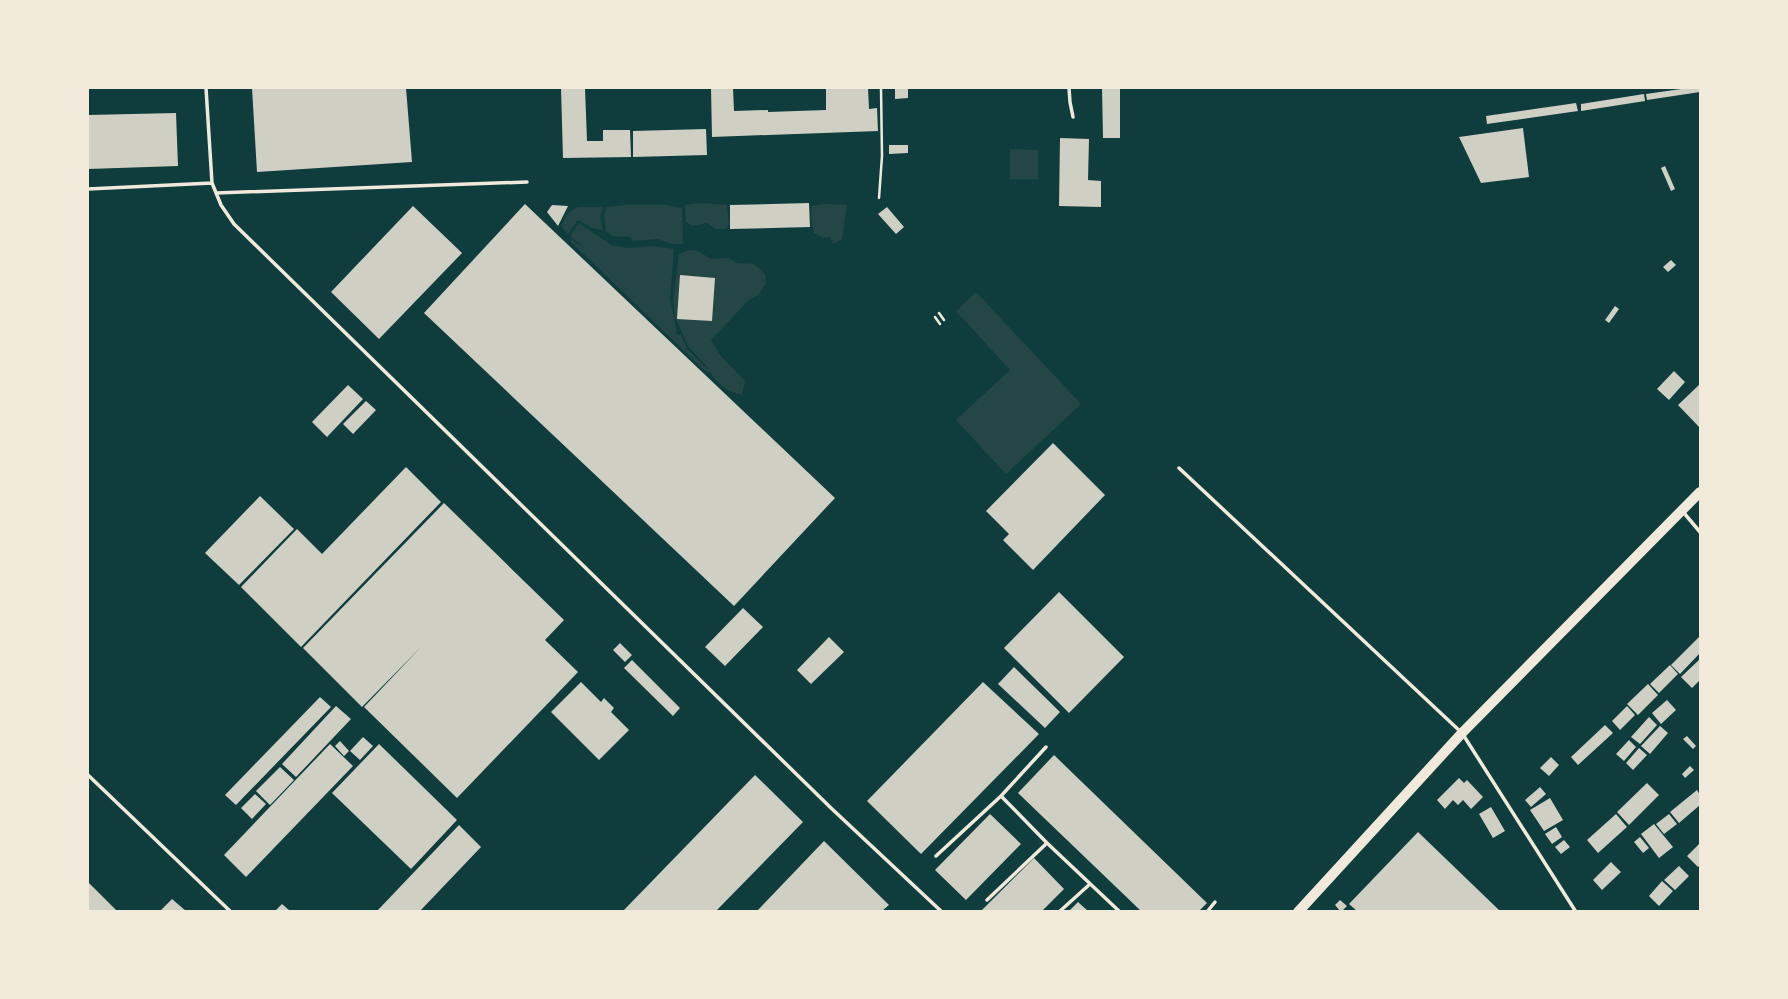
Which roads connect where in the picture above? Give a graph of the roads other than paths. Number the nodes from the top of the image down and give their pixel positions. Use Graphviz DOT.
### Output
graph roads {
  1 [pos="206,88"];
  2 [pos="1069,88"];
  3 [pos="1073,117"];
  4 [pos="527,182"];
  5 [pos="212,183"];
  6 [pos="88,190"];
  7 [pos="216,192"];
  8 [pos="1179,468"];
  9 [pos="1700,492"];
  10 [pos="1683,511"];
  11 [pos="1700,533"];
  12 [pos="1462,733"];
  13 [pos="1045,747"];
  14 [pos="88,775"];
  15 [pos="1001,796"];
  16 [pos="1047,843"];
  17 [pos="936,856"];
  18 [pos="1090,884"];
  19 [pos="986,900"];
  20 [pos="1215,902"];
  21 [pos="231,912"];
  22 [pos="942,912"];
  23 [pos="1059,912"];
  24 [pos="1120,912"];
  25 [pos="1207,912"];
  26 [pos="1298,912"];
  27 [pos="1576,912"];
  1 -- 5 [label="lane"];
  2 -- 3 [label="lane"];
  4 -- 7 [label="lane"];
  5 -- 6 [label="lane"];
  5 -- 7 [label="lane"];
  7 -- 22 [label="lane"];
  8 -- 12 [label="lane"];
  9 -- 10 [label="main road"];
  10 -- 11 [label="lane"];
  10 -- 12 [label="main road"];
  12 -- 26 [label="main road"];
  12 -- 27 [label="lane"];
  13 -- 15 [label="lane"];
  14 -- 21 [label="lane"];
  15 -- 16 [label="lane"];
  15 -- 17 [label="lane"];
  16 -- 18 [label="lane"];
  16 -- 19 [label="lane"];
  18 -- 23 [label="lane"];
  18 -- 24 [label="lane"];
  20 -- 25 [label="lane"];
}
